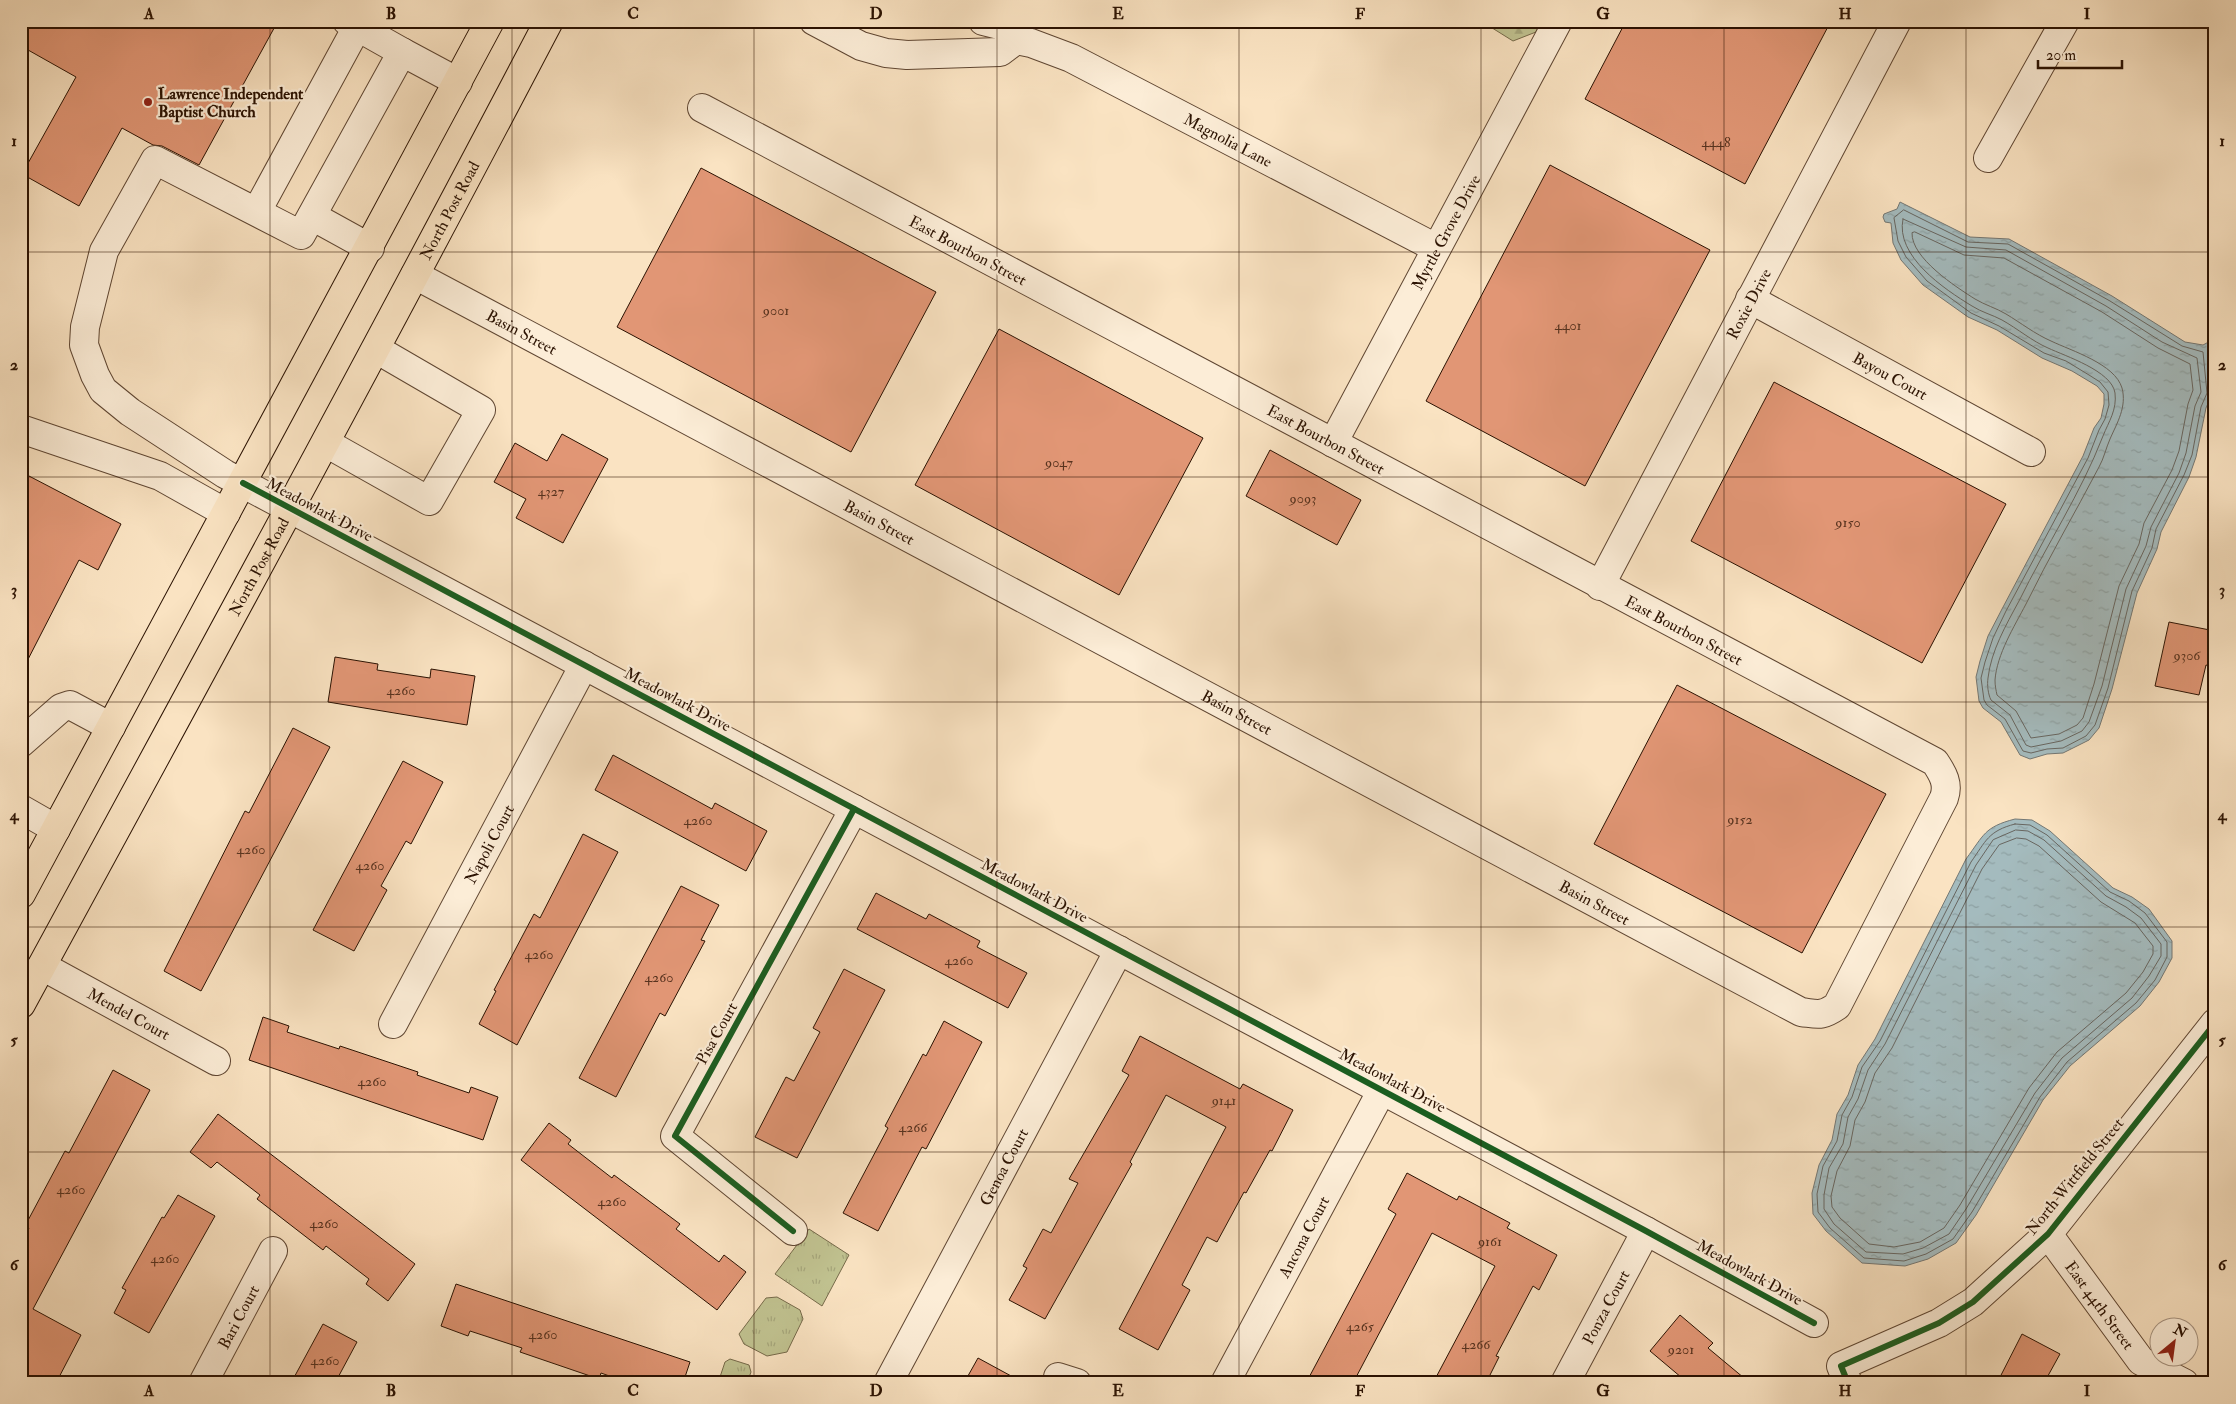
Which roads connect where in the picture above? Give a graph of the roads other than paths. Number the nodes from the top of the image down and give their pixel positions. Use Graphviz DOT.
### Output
graph roads {
  1 [pos="490,21"];
  2 [pos="549,21"];
  3 [pos="814,21"];
  4 [pos="983,21"];
  5 [pos="1558,21"];
  6 [pos="1897,21"];
  7 [pos="2065,21"];
  8 [pos="352,24"];
  9 [pos="1016,40"];
  10 [pos="402,52"];
  11 [pos="458,82"];
  12 [pos="702,108"];
  13 [pos="1988,158"];
  14 [pos="256,211"];
  15 [pos="312,216"];
  16 [pos="370,248"];
  17 [pos="1436,248"];
  18 [pos="415,276"];
  19 [pos="1750,299"];
  20 [pos="376,349"];
  21 [pos="21,429"];
  22 [pos="326,443"];
  23 [pos="1333,443"];
  24 [pos="2031,452"];
  25 [pos="243,483"];
  26 [pos="291,509"];
  27 [pos="226,513"];
  28 [pos="1600,586"];
  29 [pos="584,665"];
  30 [pos="111,727"];
  31 [pos="21,743"];
  32 [pos="1945,777"];
  33 [pos="21,809"];
  34 [pos="854,809"];
  35 [pos="56,829"];
  36 [pos="21,894"];
  37 [pos="1119,950"];
  38 [pos="42,966"];
  39 [pos="21,1004"];
  40 [pos="2215,1022"];
  41 [pos="393,1024"];
  42 [pos="216,1060"];
  43 [pos="1382,1090"];
  44 [pos="794,1231"];
  45 [pos="1646,1231"];
  46 [pos="2048,1234"];
  47 [pos="273,1251"];
  48 [pos="1814,1323"];
  49 [pos="203,1383"];
  50 [pos="888,1383"];
  51 [pos="1225,1383"];
  52 [pos="1565,1383"];
  53 [pos="1848,1383"];
  54 [pos="2184,1383"];
  1 -- 11 [label="main road"];
  2 -- 18 [label="main road, North Post Road"];
  3 -- 9 [label="street"];
  4 -- 9 [label="street, Magnolia Lane"];
  5 -- 17 [label="street, Myrtle Grove Drive"];
  6 -- 19 [label="street, Roxie Drive"];
  7 -- 13 [label="street"];
  8 -- 10 [label="street"];
  8 -- 14 [label="street"];
  9 -- 17 [label="street, Magnolia Lane"];
  10 -- 11 [label="street"];
  10 -- 15 [label="street"];
  11 -- 16 [label="main road"];
  12 -- 23 [label="street, East Bourbon Street"];
  14 -- 15 [label="street"];
  14 -- 25 [label="street, Meadowlark Drive"];
  15 -- 16 [label="street"];
  16 -- 25 [label="main road"];
  17 -- 23 [label="street, Myrtle Grove Drive"];
  18 -- 20 [label="main road, North Post Road"];
  18 -- 32 [label="street, Basin Street"];
  19 -- 24 [label="street, Bayou Court"];
  19 -- 28 [label="street, Roxie Drive"];
  20 -- 22 [label="main road, North Post Road"];
  20 -- 22 [label="street"];
  21 -- 27 [label="street"];
  22 -- 26 [label="main road, North Post Road"];
  23 -- 28 [label="street, East Bourbon Street"];
  25 -- 26 [label="street, Meadowlark Drive"];
  25 -- 27 [label="main road"];
  26 -- 29 [label="street, Meadowlark Drive"];
  26 -- 38 [label="main road, North Post Road"];
  27 -- 30 [label="main road"];
  28 -- 32 [label="street, East Bourbon Street"];
  29 -- 34 [label="street, Meadowlark Drive"];
  29 -- 41 [label="street, Napoli Court"];
  30 -- 31 [label="street"];
  30 -- 35 [label="main road"];
  33 -- 35 [label="street"];
  34 -- 37 [label="street, Meadowlark Drive"];
  34 -- 44 [label="street, Pisa Court"];
  35 -- 36 [label="main road"];
  37 -- 43 [label="street, Meadowlark Drive"];
  37 -- 50 [label="street, Genoa Court"];
  38 -- 39 [label="main road, North Post Road"];
  38 -- 42 [label="street, Mendel Court"];
  40 -- 46 [label="street, North Wittfield Street"];
  43 -- 45 [label="street, Meadowlark Drive"];
  43 -- 51 [label="street, Ancona Court"];
  45 -- 48 [label="street, Meadowlark Drive"];
  45 -- 52 [label="street, Ponza Court"];
  46 -- 53 [label="street, North Wittfield Street"];
  46 -- 54 [label="street, East 44th Street"];
  47 -- 49 [label="street, Bari Court"];
}
